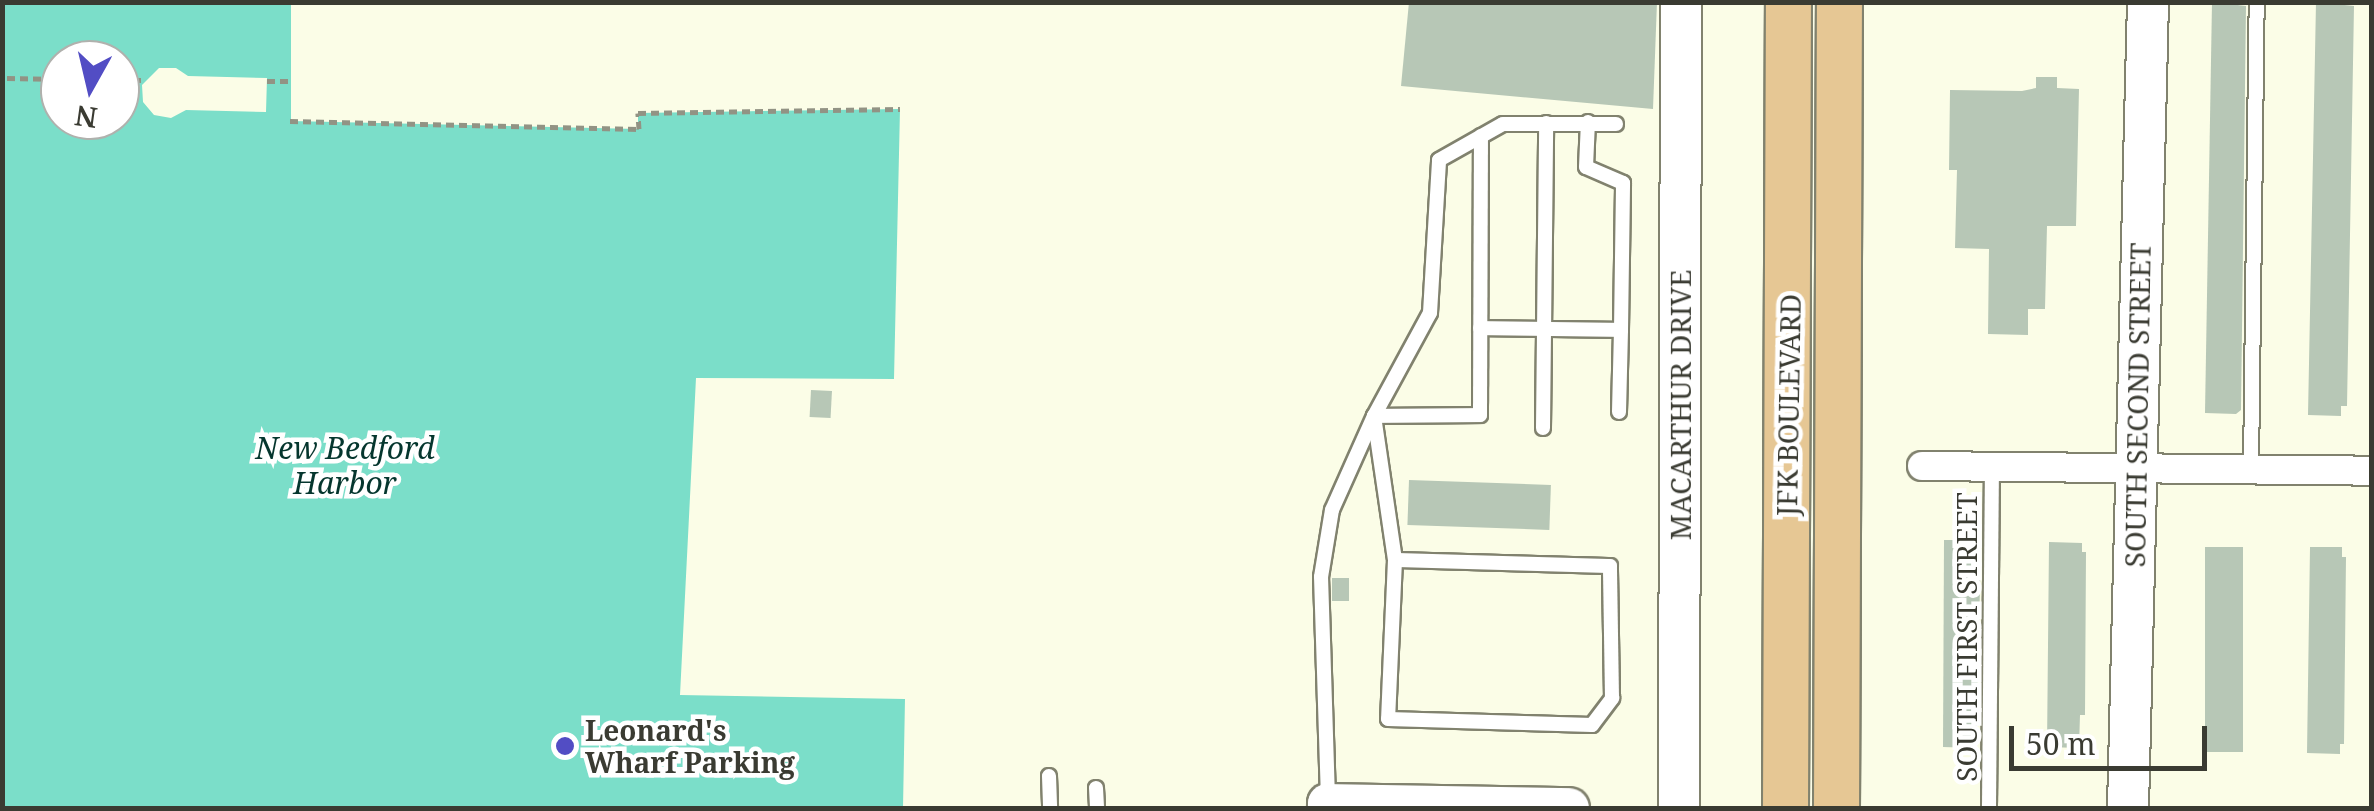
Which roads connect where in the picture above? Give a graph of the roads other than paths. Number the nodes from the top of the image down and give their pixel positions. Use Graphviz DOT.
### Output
graph roads {
  1 [pos="1682,2"];
  2 [pos="1788,2"];
  3 [pos="1839,2"];
  4 [pos="2148,2"];
  5 [pos="2256,2"];
  6 [pos="1588,122"];
  7 [pos="1546,123"];
  8 [pos="1616,124"];
  9 [pos="1481,136"];
  10 [pos="1480,328"];
  11 [pos="1546,329"];
  12 [pos="1621,330"];
  13 [pos="1619,412"];
  14 [pos="1374,416"];
  15 [pos="1543,428"];
  16 [pos="1922,466"];
  17 [pos="1992,467"];
  18 [pos="2136,468"];
  19 [pos="2250,470"];
  20 [pos="2372,471"];
  21 [pos="1395,560"];
  22 [pos="1049,776"];
  23 [pos="1096,788"];
  24 [pos="1328,806"];
  25 [pos="1050,808"];
  26 [pos="1096,808"];
  27 [pos="1568,808"];
  28 [pos="1679,808"];
  29 [pos="1786,808"];
  30 [pos="1836,808"];
  31 [pos="1989,808"];
  32 [pos="2128,808"];
  1 -- 28 [label="street, MACARTHUR DRIVE"];
  2 -- 29 [label="main road, JFK BOULEVARD"];
  3 -- 30 [label="main road, JFK BOULEVARD"];
  4 -- 18 [label="street, SOUTH SECOND STREET"];
  5 -- 19 [label="lane"];
  6 -- 7 [label="lane"];
  6 -- 8 [label="lane"];
  6 -- 12 [label="lane"];
  7 -- 9 [label="lane"];
  7 -- 11 [label="lane"];
  9 -- 10 [label="lane"];
  9 -- 14 [label="lane"];
  10 -- 11 [label="lane"];
  10 -- 14 [label="lane"];
  11 -- 12 [label="lane"];
  11 -- 15 [label="lane"];
  12 -- 13 [label="lane"];
  14 -- 21 [label="lane"];
  14 -- 24 [label="lane"];
  16 -- 17 [label="street"];
  17 -- 18 [label="street"];
  17 -- 31 [label="lane, SOUTH FIRST STREET"];
  18 -- 19 [label="street"];
  18 -- 32 [label="street, SOUTH SECOND STREET"];
  19 -- 20 [label="street"];
  21 -- 21 [label="lane"];
  22 -- 25 [label="lane"];
  23 -- 26 [label="lane"];
  24 -- 27 [label="street"];
}
